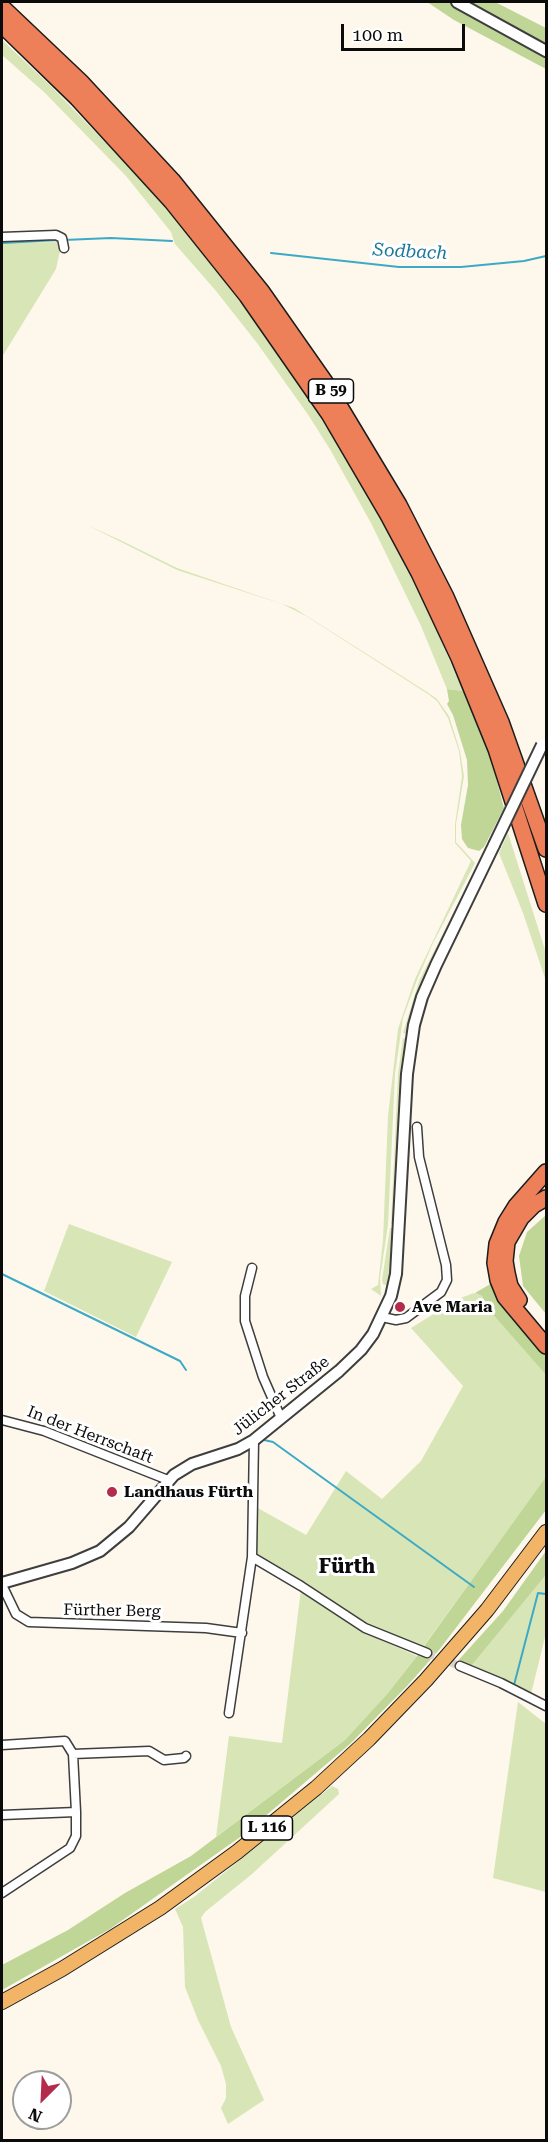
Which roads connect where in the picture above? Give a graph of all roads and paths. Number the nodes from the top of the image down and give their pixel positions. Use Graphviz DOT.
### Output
graph roads {
  1 [pos="457,2"];
  2 [pos="2,7"];
  3 [pos="2,25"];
  4 [pos="546,51"];
  5 [pos="2,237"];
  6 [pos="63,243"];
  7 [pos="544,740"];
  8 [pos="546,849"];
  9 [pos="546,904"];
  10 [pos="417,1127"];
  11 [pos="546,1172"];
  12 [pos="546,1198"];
  13 [pos="252,1268"];
  14 [pos="382,1316"];
  15 [pos="546,1331"];
  16 [pos="546,1346"];
  17 [pos="281,1418"];
  18 [pos="2,1420"];
  19 [pos="254,1440"];
  20 [pos="168,1480"];
  21 [pos="546,1532"];
  22 [pos="252,1557"];
  23 [pos="2,1584"];
  24 [pos="242,1633"];
  25 [pos="427,1653"];
  26 [pos="460,1666"];
  27 [pos="546,1706"];
  28 [pos="229,1713"];
  29 [pos="2,1745"];
  30 [pos="73,1754"];
  31 [pos="186,1756"];
  32 [pos="76,1812"];
  33 [pos="2,1815"];
  34 [pos="2,1893"];
  35 [pos="2,2002"];
  1 -- 4 [label="street"];
  2 -- 8 [label="highway, B 59"];
  3 -- 9 [label="highway, B 59"];
  5 -- 6 [label="street"];
  7 -- 14 [label="street, Jülicher Straße, bridge"];
  10 -- 14 [label="street"];
  11 -- 16 [label="highway"];
  12 -- 15 [label="highway"];
  13 -- 17 [label="street"];
  14 -- 17 [label="street, Jülicher Straße"];
  17 -- 19 [label="street, Jülicher Straße"];
  18 -- 20 [label="street, In der Herrschaft"];
  19 -- 20 [label="street, Jülicher Straße"];
  19 -- 22 [label="street"];
  20 -- 23 [label="street, Jülicher Straße"];
  21 -- 35 [label="main road, L 116"];
  22 -- 24 [label="street"];
  22 -- 25 [label="street"];
  23 -- 24 [label="street, Fürther Berg"];
  24 -- 28 [label="street"];
  26 -- 27 [label="street"];
  29 -- 30 [label="street"];
  30 -- 31 [label="street"];
  30 -- 32 [label="street"];
  32 -- 33 [label="street"];
  32 -- 34 [label="street"];
}
